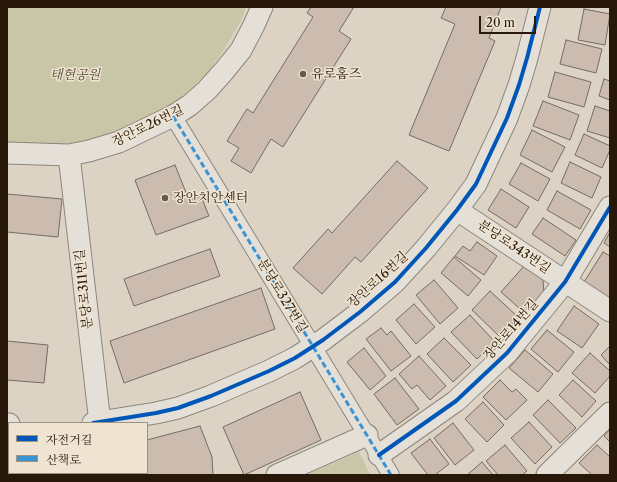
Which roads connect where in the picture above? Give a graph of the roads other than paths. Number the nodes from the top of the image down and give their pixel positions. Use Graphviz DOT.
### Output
graph roads {
  1 [pos="262,7"];
  2 [pos="540,7"];
  3 [pos="174,116"];
  4 [pos="7,152"];
  5 [pos="69,154"];
  6 [pos="610,206"];
  7 [pos="457,210"];
  8 [pos="565,282"];
  9 [pos="610,311"];
  10 [pos="313,346"];
  11 [pos="610,413"];
  12 [pos="100,422"];
  13 [pos="106,422"];
  14 [pos="367,435"];
  15 [pos="379,455"];
  16 [pos="277,475"];
  17 [pos="391,475"];
  18 [pos="547,475"];
  1 -- 3 [label="street, 장안로26번길"];
  2 -- 7 [label="street, 장안로16번길"];
  3 -- 5 [label="street, 장안로26번길"];
  3 -- 10 [label="street, 분당로327번길"];
  4 -- 5 [label="street, 장안로26번길"];
  5 -- 12 [label="street, 분당로311번길"];
  6 -- 8 [label="street, 장안로14번길"];
  7 -- 8 [label="street, 분당로343번길"];
  7 -- 10 [label="street, 장안로16번길"];
  8 -- 9 [label="street, 분당로343번길"];
  8 -- 15 [label="street, 장안로14번길"];
  10 -- 13 [label="street, 장안로16번길"];
  10 -- 14 [label="street, 분당로327번길"];
  11 -- 18 [label="street"];
  14 -- 15 [label="street, 분당로327번길"];
  14 -- 16 [label="street"];
  15 -- 17 [label="street, 분당로327번길"];
}
